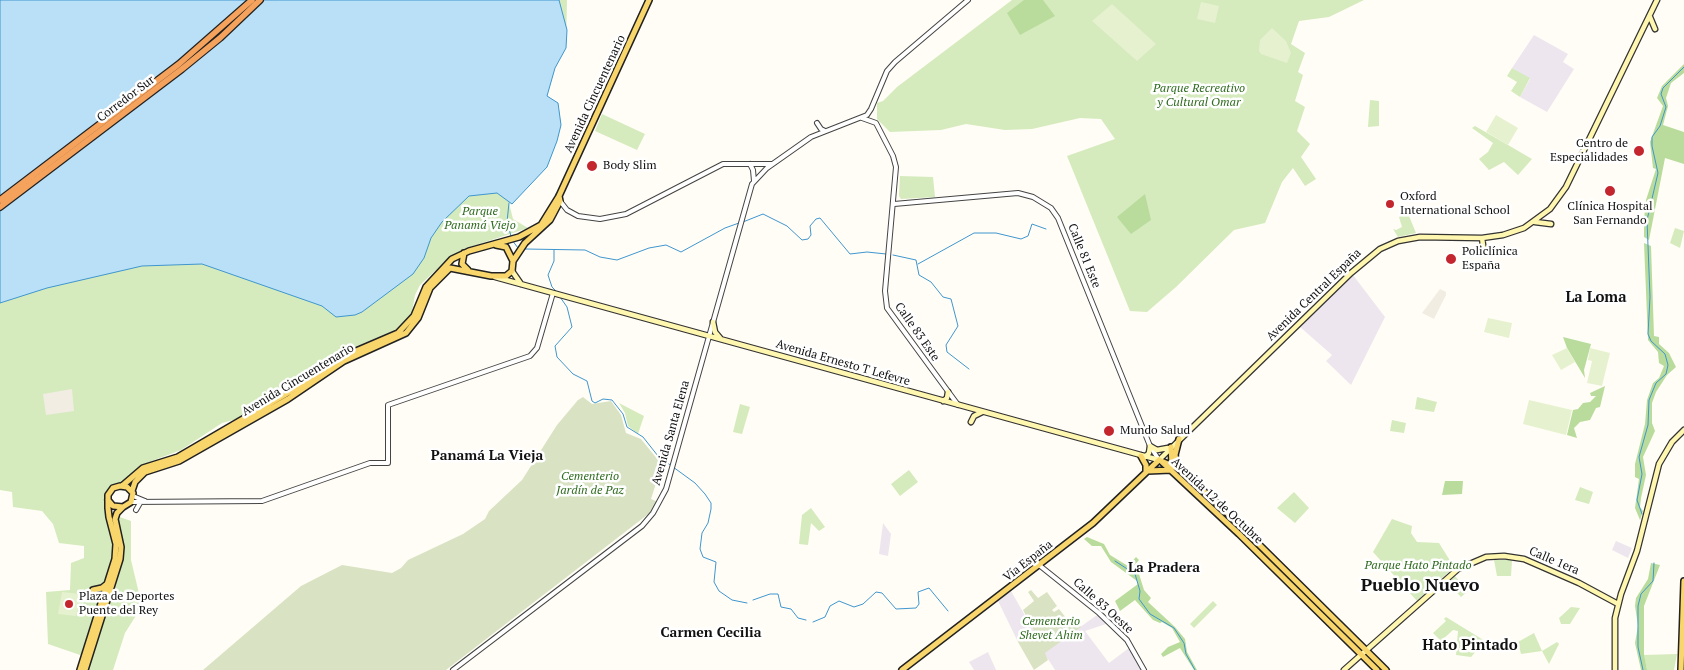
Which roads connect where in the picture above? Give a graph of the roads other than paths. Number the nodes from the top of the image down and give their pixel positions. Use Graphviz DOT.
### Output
graph roads {
  1 [pos="252,0"];
  2 [pos="260,0"];
  3 [pos="649,0"];
  4 [pos="968,0"];
  5 [pos="1657,0"];
  6 [pos="1650,15"];
  7 [pos="1655,29"];
  8 [pos="872,109"];
  9 [pos="860,118"];
  10 [pos="817,123"];
  11 [pos="876,123"];
  12 [pos="826,131"];
  13 [pos="750,164"];
  14 [pos="774,164"];
  15 [pos="754,181"];
  16 [pos="559,198"];
  17 [pos="0,200"];
  18 [pos="894,204"];
  19 [pos="0,207"];
  20 [pos="1550,209"];
  21 [pos="567,210"];
  22 [pos="614,210"];
  23 [pos="555,211"];
  24 [pos="609,218"];
  25 [pos="1533,222"];
  26 [pos="1482,238"];
  27 [pos="493,244"];
  28 [pos="1484,252"];
  29 [pos="464,254"];
  30 [pos="513,261"];
  31 [pos="468,270"];
  32 [pos="512,271"];
  33 [pos="491,276"];
  34 [pos="522,285"];
  35 [pos="556,294"];
  36 [pos="713,322"];
  37 [pos="709,336"];
  38 [pos="723,340"];
  39 [pos="948,392"];
  40 [pos="942,401"];
  41 [pos="958,405"];
  42 [pos="982,412"];
  43 [pos="972,422"];
  44 [pos="1684,430"];
  45 [pos="1179,439"];
  46 [pos="1150,446"];
  47 [pos="1171,447"];
  48 [pos="1143,456"];
  49 [pos="1159,460"];
  50 [pos="1172,467"];
  51 [pos="1179,469"];
  52 [pos="1146,472"];
  53 [pos="122,486"];
  54 [pos="133,493"];
  55 [pos="108,500"];
  56 [pos="131,502"];
  57 [pos="140,503"];
  58 [pos="152,503"];
  59 [pos="123,507"];
  60 [pos="136,510"];
  61 [pos="121,553"];
  62 [pos="1039,565"];
  63 [pos="1284,570"];
  64 [pos="1280,576"];
  65 [pos="1684,581"];
  66 [pos="107,584"];
  67 [pos="104,591"];
  68 [pos="102,600"];
  69 [pos="1618,604"];
  70 [pos="1364,653"];
  71 [pos="80,670"];
  72 [pos="85,670"];
  73 [pos="453,670"];
  74 [pos="902,670"];
  75 [pos="1144,670"];
  76 [pos="1344,670"];
  77 [pos="1377,670"];
  78 [pos="1386,670"];
  79 [pos="1616,670"];
  80 [pos="1681,670"];
  1 -- 17 [label="highway, Corredor Sur"];
  2 -- 19 [label="highway, Corredor Sur"];
  3 -- 16 [label="main road, Avenida Cincuentenario"];
  4 -- 8 [label="street"];
  5 -- 6 [label="main road, Avenida Central España"];
  6 -- 7 [label="main road"];
  6 -- 20 [label="main road, Avenida Central España"];
  8 -- 9 [label="street"];
  8 -- 11 [label="street, Calle 83 Este"];
  9 -- 11 [label="street"];
  9 -- 12 [label="street"];
  10 -- 12 [label="street"];
  11 -- 18 [label="street, Calle 83 Este"];
  12 -- 14 [label="street"];
  13 -- 14 [label="street"];
  13 -- 15 [label="street"];
  13 -- 24 [label="street"];
  14 -- 15 [label="street"];
  15 -- 36 [label="street, Avenida Santa Elena"];
  16 -- 21 [label="street"];
  16 -- 23 [label="main road, Avenida Cincuentenario"];
  16 -- 27 [label="main road, Avenida Cincuentenario"];
  18 -- 39 [label="street, Calle 83 Este"];
  18 -- 46 [label="street, Calle 81 Este"];
  20 -- 25 [label="main road, Avenida Central España"];
  20 -- 25 [label="main road"];
  21 -- 23 [label="street"];
  21 -- 24 [label="street"];
  22 -- 24 [label="street"];
  23 -- 30 [label="main road, Avenida Cincuentenario"];
  25 -- 26 [label="main road, Avenida Central España"];
  26 -- 28 [label="main road"];
  26 -- 45 [label="main road, Avenida Central España"];
  27 -- 29 [label="main road, Avenida Cincuentenario"];
  27 -- 30 [label="main road"];
  29 -- 31 [label="main road"];
  29 -- 53 [label="main road, Avenida Cincuentenario"];
  30 -- 32 [label="main road, Avenida Cincuentenario"];
  31 -- 33 [label="main road, Avenida Cincuentenario"];
  31 -- 54 [label="main road, Avenida Cincuentenario"];
  32 -- 33 [label="main road, Avenida Cincuentenario"];
  32 -- 34 [label="main road"];
  33 -- 34 [label="main road, Avenida Ernesto T Lefevre"];
  34 -- 35 [label="main road, Avenida Ernesto T Lefevre"];
  35 -- 37 [label="main road, Avenida Ernesto T Lefevre"];
  35 -- 58 [label="street"];
  36 -- 37 [label="street, Avenida Santa Elena"];
  36 -- 38 [label="main road"];
  37 -- 38 [label="main road, Avenida Ernesto T Lefevre"];
  37 -- 73 [label="street, Avenida Santa Elena"];
  38 -- 40 [label="main road, Avenida Ernesto T Lefevre"];
  39 -- 40 [label="main road"];
  39 -- 41 [label="street, Calle 83 Este"];
  40 -- 41 [label="main road, Avenida Ernesto T Lefevre"];
  41 -- 42 [label="main road, Avenida Ernesto T Lefevre"];
  42 -- 43 [label="main road"];
  42 -- 48 [label="main road, Avenida Ernesto T Lefevre"];
  44 -- 69 [label="main road"];
  45 -- 47 [label="main road, Avenida Central España"];
  45 -- 51 [label="main road"];
  46 -- 47 [label="main road"];
  46 -- 48 [label="main road"];
  46 -- 49 [label="street, Calle 81 Este"];
  47 -- 49 [label="main road, Avenida Central España"];
  47 -- 50 [label="main road"];
  48 -- 49 [label="main road, Avenida Ernesto T Lefevre"];
  48 -- 52 [label="main road"];
  49 -- 50 [label="main road, Avenida 12 de Octubre"];
  49 -- 52 [label="main road, Vía España"];
  50 -- 51 [label="main road, Avenida 12 de Octubre"];
  50 -- 52 [label="main road"];
  50 -- 64 [label="main road, Avenida 12 de Octubre"];
  51 -- 63 [label="main road, Avenida 12 de Octubre"];
  52 -- 62 [label="main road, Vía España"];
  53 -- 54 [label="main road"];
  53 -- 55 [label="main road"];
  54 -- 56 [label="main road"];
  54 -- 58 [label="street"];
  55 -- 59 [label="main road"];
  55 -- 66 [label="main road"];
  56 -- 57 [label="street"];
  56 -- 59 [label="main road"];
  57 -- 58 [label="street"];
  57 -- 60 [label="street"];
  59 -- 61 [label="main road"];
  61 -- 67 [label="main road"];
  61 -- 72 [label="main road"];
  62 -- 74 [label="main road, Vía España"];
  62 -- 75 [label="street, Calle 83 Oeste"];
  63 -- 64 [label="main road"];
  63 -- 70 [label="main road, Avenida 12 de Octubre"];
  64 -- 70 [label="main road, Avenida 12 de Octubre"];
  65 -- 80 [label="main road"];
  66 -- 67 [label="main road"];
  66 -- 68 [label="main road"];
  67 -- 68 [label="main road"];
  68 -- 71 [label="main road"];
  69 -- 70 [label="main road, Calle 1era"];
  69 -- 79 [label="main road"];
  70 -- 76 [label="main road, Calle 1era"];
  70 -- 77 [label="main road, Avenida 12 de Octubre"];
  70 -- 78 [label="main road, Avenida 12 de Octubre"];
}
